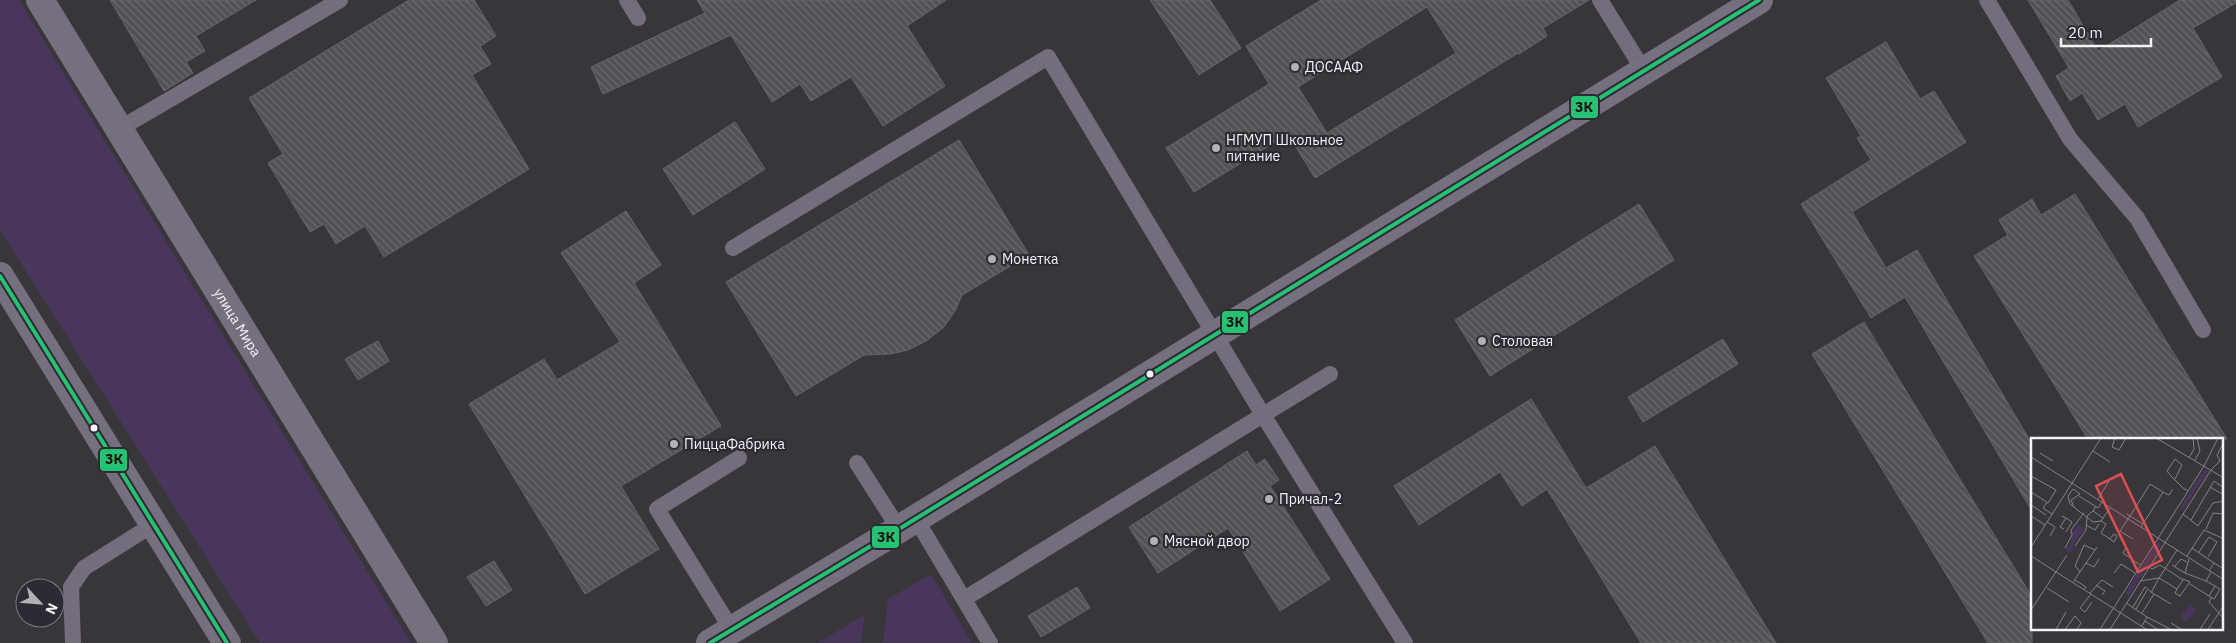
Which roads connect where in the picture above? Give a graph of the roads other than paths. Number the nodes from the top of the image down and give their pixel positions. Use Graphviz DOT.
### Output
graph roads {
  1 [pos="40,0"];
  2 [pos="340,0"];
  3 [pos="627,0"];
  4 [pos="1600,0"];
  5 [pos="1759,0"];
  6 [pos="1987,0"];
  7 [pos="638,18"];
  8 [pos="1644,71"];
  9 [pos="119,129"];
  10 [pos="733,248"];
  11 [pos="2,285"];
  12 [pos="2203,330"];
  13 [pos="1215,335"];
  14 [pos="1330,374"];
  15 [pos="1263,415"];
  16 [pos="739,458"];
  17 [pos="857,462"];
  18 [pos="154,524"];
  19 [pos="908,524"];
  20 [pos="964,599"];
  21 [pos="721,636"];
  22 [pos="73,643"];
  23 [pos="227,643"];
  24 [pos="434,643"];
  25 [pos="990,643"];
  26 [pos="1405,643"];
  1 -- 9 [label="main road, улица Мира"];
  2 -- 9 [label="lane"];
  3 -- 7 [label="lane"];
  4 -- 8 [label="lane"];
  5 -- 8 [label="main road"];
  6 -- 12 [label="lane"];
  8 -- 13 [label="main road"];
  9 -- 24 [label="main road, улица Мира"];
  10 -- 13 [label="lane"];
  11 -- 18 [label="main road"];
  13 -- 15 [label="lane"];
  13 -- 19 [label="main road"];
  14 -- 15 [label="lane"];
  15 -- 20 [label="lane"];
  15 -- 26 [label="lane"];
  16 -- 21 [label="lane"];
  17 -- 19 [label="lane"];
  18 -- 22 [label="lane"];
  18 -- 23 [label="main road"];
  19 -- 20 [label="lane"];
  19 -- 21 [label="main road"];
  20 -- 25 [label="lane"];
}
